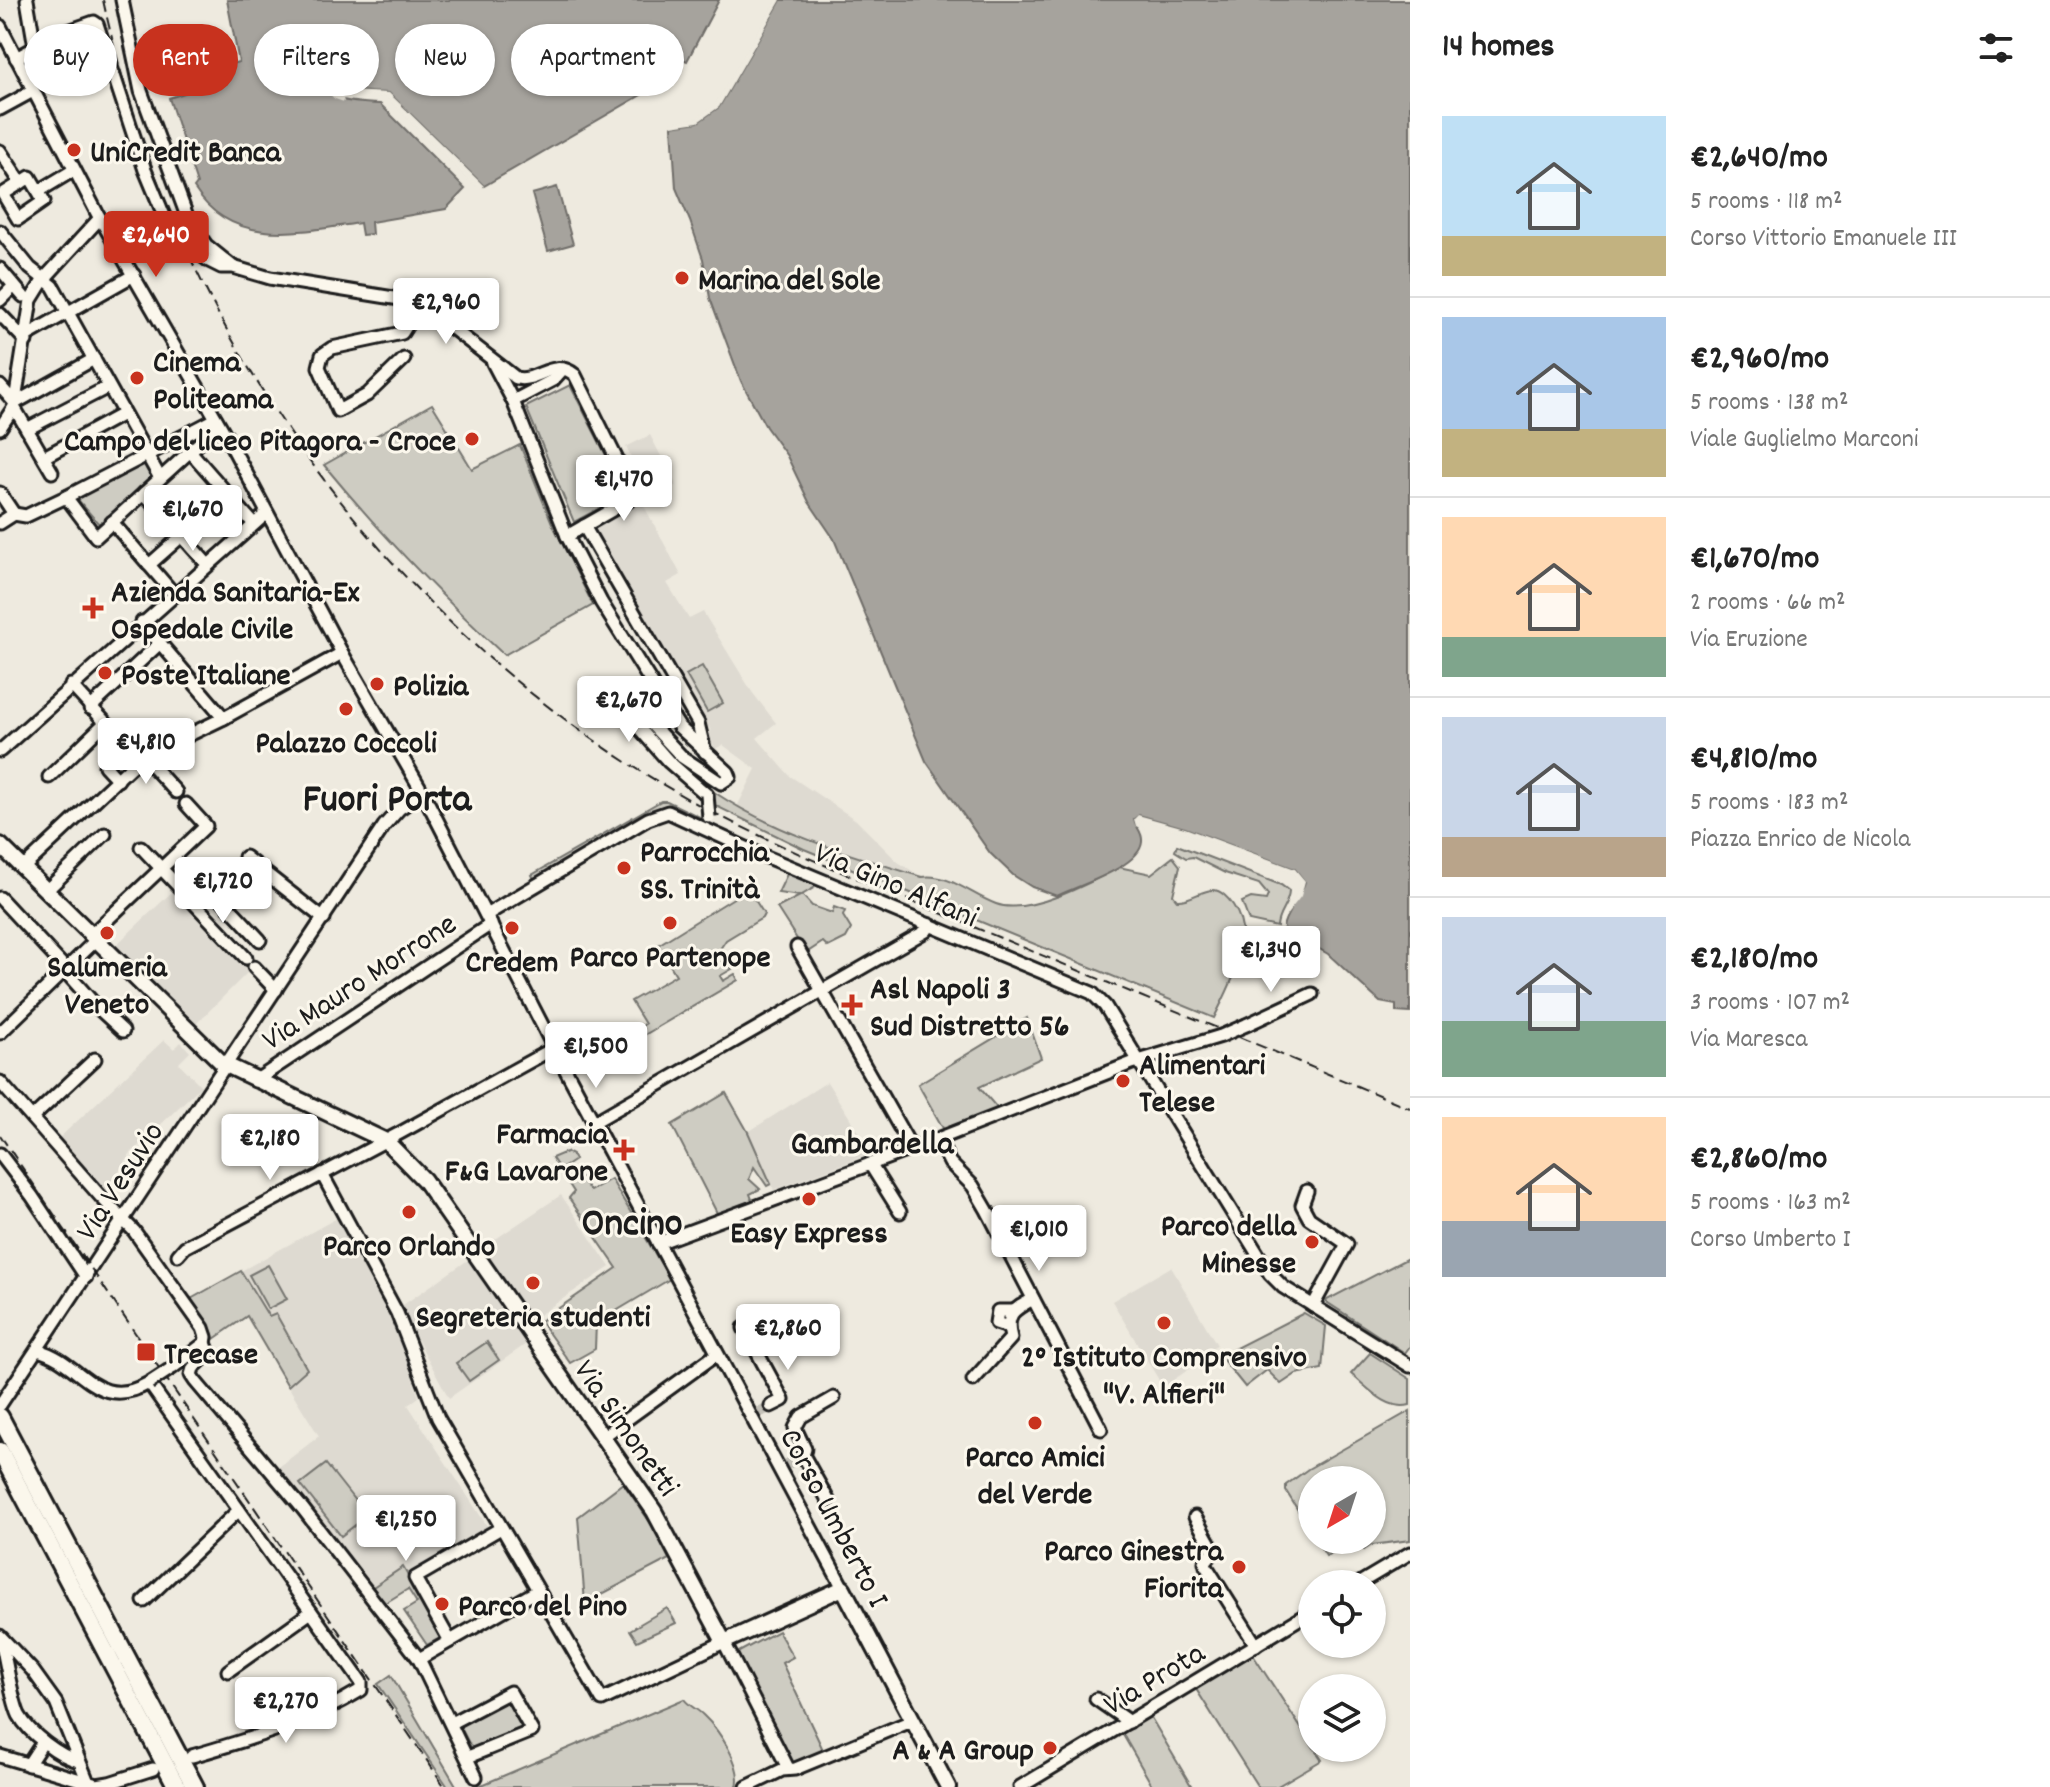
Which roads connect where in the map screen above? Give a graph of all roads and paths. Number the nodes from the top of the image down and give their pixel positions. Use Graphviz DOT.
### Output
graph roads {
  1 [pos="27,0"];
  2 [pos="122,0"];
  3 [pos="31,24"];
  4 [pos="0,26"];
  5 [pos="24,53"];
  6 [pos="16,58"];
  7 [pos="24,74"];
  8 [pos="117,85"];
  9 [pos="24,96"];
  10 [pos="36,96"];
  11 [pos="0,109"];
  12 [pos="0,152"];
  13 [pos="74,170"];
  14 [pos="21,183"];
  15 [pos="39,191"];
  16 [pos="100,218"];
  17 [pos="0,231"];
  18 [pos="202,249"];
  19 [pos="0,269"];
  20 [pos="134,275"];
  21 [pos="44,279"];
  22 [pos="14,286"];
  23 [pos="23,296"];
  24 [pos="0,300"];
  25 [pos="419,306"];
  26 [pos="67,313"];
  27 [pos="0,314"];
  28 [pos="26,339"];
  29 [pos="94,359"];
  30 [pos="404,359"];
  31 [pos="491,359"];
  32 [pos="563,369"];
  33 [pos="0,386"];
  34 [pos="108,387"];
  35 [pos="513,401"];
  36 [pos="15,405"];
  37 [pos="123,414"];
  38 [pos="218,422"];
  39 [pos="1,425"];
  40 [pos="27,429"];
  41 [pos="189,450"];
  42 [pos="147,456"];
  43 [pos="44,457"];
  44 [pos="52,472"];
  45 [pos="160,478"];
  46 [pos="0,493"];
  47 [pos="144,493"];
  48 [pos="228,495"];
  49 [pos="66,497"];
  50 [pos="267,513"];
  51 [pos="14,514"];
  52 [pos="112,522"];
  53 [pos="0,523"];
  54 [pos="253,523"];
  55 [pos="584,526"];
  56 [pos="182,536"];
  57 [pos="567,536"];
  58 [pos="207,564"];
  59 [pos="149,565"];
  60 [pos="174,594"];
  61 [pos="142,622"];
  62 [pos="647,635"];
  63 [pos="160,643"];
  64 [pos="628,647"];
  65 [pos="342,653"];
  66 [pos="71,685"];
  67 [pos="90,708"];
  68 [pos="224,718"];
  69 [pos="105,723"];
  70 [pos="126,745"];
  71 [pos="1,748"];
  72 [pos="705,752"];
  73 [pos="142,758"];
  74 [pos="49,777"];
  75 [pos="118,780"];
  76 [pos="176,792"];
  77 [pos="423,793"];
  78 [pos="186,804"];
  79 [pos="708,824"];
  80 [pos="105,834"];
  81 [pos="0,845"];
  82 [pos="141,847"];
  83 [pos="245,857"];
  84 [pos="23,868"];
  85 [pos="161,868"];
  86 [pos="46,891"];
  87 [pos="186,894"];
  88 [pos="0,898"];
  89 [pos="324,919"];
  90 [pos="488,919"];
  91 [pos="930,925"];
  92 [pos="93,938"];
  93 [pos="260,940"];
  94 [pos="797,947"];
  95 [pos="65,970"];
  96 [pos="276,990"];
  97 [pos="822,992"];
  98 [pos="1312,994"];
  99 [pos="123,1031"];
  100 [pos="0,1033"];
  101 [pos="554,1048"];
  102 [pos="95,1059"];
  103 [pos="1139,1061"];
  104 [pos="225,1066"];
  105 [pos="255,1081"];
  106 [pos="0,1082"];
  107 [pos="32,1118"];
  108 [pos="594,1122"];
  109 [pos="938,1139"];
  110 [pos="386,1141"];
  111 [pos="912,1149"];
  112 [pos="0,1154"];
  113 [pos="870,1164"];
  114 [pos="322,1174"];
  115 [pos="1307,1191"];
  116 [pos="900,1212"];
  117 [pos="123,1220"];
  118 [pos="658,1243"];
  119 [pos="178,1255"];
  120 [pos="86,1277"];
  121 [pos="1033,1299"];
  122 [pos="1313,1306"];
  123 [pos="744,1328"];
  124 [pos="205,1343"];
  125 [pos="37,1350"];
  126 [pos="717,1354"];
  127 [pos="1410,1366"];
  128 [pos="973,1380"];
  129 [pos="149,1383"];
  130 [pos="834,1398"];
  131 [pos="3,1401"];
  132 [pos="771,1406"];
  133 [pos="0,1417"];
  134 [pos="1101,1429"];
  135 [pos="601,1438"];
  136 [pos="0,1451"];
  137 [pos="828,1500"];
  138 [pos="239,1510"];
  139 [pos="1195,1517"];
  140 [pos="501,1528"];
  141 [pos="1410,1553"];
  142 [pos="1381,1570"];
  143 [pos="843,1588"];
  144 [pos="537,1591"];
  145 [pos="144,1601"];
  146 [pos="311,1612"];
  147 [pos="1298,1620"];
  148 [pos="0,1637"];
  149 [pos="450,1641"];
  150 [pos="724,1642"];
  151 [pos="1256,1645"];
  152 [pos="419,1659"];
  153 [pos="228,1671"];
  154 [pos="1096,1699"];
  155 [pos="914,1720"];
  156 [pos="1129,1722"];
  157 [pos="451,1723"];
  158 [pos="43,1742"];
  159 [pos="192,1756"];
  160 [pos="468,1757"];
  161 [pos="2,1759"];
  162 [pos="79,1761"];
  163 [pos="28,1765"];
  164 [pos="788,1768"];
  165 [pos="153,1769"];
  166 [pos="476,1777"];
  167 [pos="90,1785"];
  168 [pos="177,1787"];
  169 [pos="195,1787"];
  170 [pos="747,1787"];
  171 [pos="948,1787"];
  172 [pos="1020,1787"];
  1 -- 3 [label="street"];
  2 -- 18 [label="street"];
  4 -- 6 [label="street, Corso Umberto I"];
  5 -- 6 [label="street"];
  6 -- 7 [label="street, Corso Umberto I"];
  8 -- 18 [label="street"];
  9 -- 11 [label="street"];
  10 -- 13 [label="street, Corso Umberto I"];
  12 -- 14 [label="street"];
  13 -- 15 [label="street"];
  13 -- 16 [label="street, Corso Umberto I"];
  14 -- 15 [label="street"];
  14 -- 15 [label="street"];
  16 -- 20 [label="street, Corso Umberto I"];
  16 -- 21 [label="street"];
  17 -- 21 [label="street"];
  18 -- 25 [label="street"];
  19 -- 22 [label="street"];
  20 -- 26 [label="street"];
  20 -- 38 [label="street, Corso Umberto I"];
  21 -- 26 [label="street"];
  21 -- 28 [label="street"];
  22 -- 23 [label="street"];
  22 -- 24 [label="street"];
  25 -- 30 [label="street"];
  25 -- 31 [label="street"];
  26 -- 28 [label="street"];
  26 -- 29 [label="street"];
  27 -- 28 [label="street"];
  28 -- 36 [label="street"];
  29 -- 34 [label="street"];
  29 -- 36 [label="street"];
  31 -- 32 [label="street"];
  31 -- 35 [label="street"];
  32 -- 35 [label="street"];
  32 -- 55 [label="street"];
  33 -- 36 [label="street"];
  34 -- 37 [label="street"];
  34 -- 40 [label="street"];
  35 -- 57 [label="street"];
  36 -- 39 [label="street"];
  36 -- 40 [label="street"];
  37 -- 42 [label="street"];
  37 -- 43 [label="street"];
  38 -- 41 [label="street"];
  38 -- 42 [label="street"];
  38 -- 50 [label="street, Corso Umberto I"];
  40 -- 43 [label="street"];
  41 -- 45 [label="street"];
  41 -- 48 [label="street"];
  42 -- 45 [label="street"];
  42 -- 49 [label="street"];
  43 -- 44 [label="street"];
  45 -- 47 [label="street"];
  46 -- 51 [label="street"];
  47 -- 52 [label="street"];
  47 -- 56 [label="street"];
  48 -- 54 [label="street"];
  48 -- 56 [label="street"];
  49 -- 51 [label="street"];
  49 -- 52 [label="street"];
  50 -- 54 [label="street"];
  50 -- 65 [label="street, Corso Umberto I"];
  51 -- 53 [label="street"];
  52 -- 59 [label="street"];
  54 -- 58 [label="street"];
  55 -- 57 [label="street"];
  55 -- 62 [label="street"];
  56 -- 58 [label="street"];
  56 -- 59 [label="street"];
  57 -- 64 [label="street"];
  58 -- 60 [label="street"];
  59 -- 60 [label="street"];
  60 -- 61 [label="street"];
  61 -- 63 [label="street"];
  61 -- 66 [label="street"];
  62 -- 64 [label="street"];
  62 -- 72 [label="street"];
  63 -- 67 [label="street"];
  63 -- 68 [label="street"];
  64 -- 72 [label="street"];
  65 -- 68 [label="street"];
  65 -- 77 [label="street, Corso Umberto I"];
  66 -- 67 [label="street"];
  66 -- 71 [label="street"];
  67 -- 69 [label="street"];
  68 -- 73 [label="street"];
  69 -- 70 [label="street"];
  69 -- 74 [label="street"];
  70 -- 73 [label="street"];
  70 -- 75 [label="street"];
  72 -- 79 [label="street, bridge"];
  73 -- 75 [label="street"];
  73 -- 76 [label="street"];
  75 -- 84 [label="street"];
  77 -- 89 [label="street, Via Vesuvio"];
  77 -- 90 [label="street, Corso Umberto I"];
  78 -- 85 [label="street"];
  79 -- 90 [label="street, Via Gino Alfani"];
  79 -- 91 [label="street, Via Gino Alfani"];
  80 -- 86 [label="street"];
  81 -- 84 [label="main road"];
  82 -- 85 [label="street"];
  83 -- 89 [label="street"];
  84 -- 86 [label="main road"];
  85 -- 87 [label="street"];
  85 -- 92 [label="street"];
  86 -- 92 [label="main road"];
  87 -- 93 [label="street"];
  87 -- 96 [label="street"];
  88 -- 95 [label="street"];
  89 -- 96 [label="street, Via Vesuvio"];
  90 -- 101 [label="street, Corso Umberto I"];
  90 -- 105 [label="street, Via Mauro Morrone"];
  91 -- 97 [label="street"];
  91 -- 103 [label="street, Via Gino Alfani"];
  92 -- 95 [label="street"];
  92 -- 104 [label="main road"];
  94 -- 97 [label="street"];
  95 -- 99 [label="street"];
  95 -- 100 [label="street"];
  96 -- 104 [label="street, Via Vesuvio"];
  97 -- 108 [label="street"];
  97 -- 111 [label="street"];
  98 -- 103 [label="street, bridge"];
  101 -- 108 [label="street, Corso Umberto I"];
  101 -- 110 [label="street"];
  102 -- 107 [label="street"];
  103 -- 109 [label="street"];
  103 -- 122 [label="street, Via Gino Alfani"];
  104 -- 105 [label="main road"];
  104 -- 117 [label="street, Via Vesuvio"];
  105 -- 110 [label="main road"];
  106 -- 107 [label="street"];
  107 -- 117 [label="street"];
  108 -- 118 [label="street, Corso Umberto I"];
  109 -- 111 [label="street"];
  109 -- 121 [label="street"];
  110 -- 114 [label="street"];
  110 -- 135 [label="main road, Via Simonetti"];
  111 -- 113 [label="street"];
  112 -- 120 [label="street"];
  113 -- 116 [label="street"];
  113 -- 118 [label="street"];
  114 -- 119 [label="street"];
  114 -- 140 [label="street"];
  115 -- 122 [label="street"];
  117 -- 120 [label="street, Via Vesuvio"];
  117 -- 124 [label="street"];
  118 -- 126 [label="street, Corso Umberto I"];
  120 -- 125 [label="street, Via Vesuvio"];
  121 -- 128 [label="street"];
  121 -- 134 [label="street"];
  122 -- 127 [label="street, Via Gino Alfani"];
  123 -- 132 [label="street"];
  124 -- 129 [label="street, bridge"];
  124 -- 152 [label="street"];
  125 -- 129 [label="street"];
  125 -- 131 [label="street, Via Vesuvio"];
  126 -- 135 [label="street"];
  126 -- 143 [label="street, Corso Umberto I"];
  129 -- 138 [label="street"];
  130 -- 137 [label="street"];
  133 -- 169 [label="highway"];
  135 -- 150 [label="main road, Via Simonetti"];
  136 -- 168 [label="highway"];
  138 -- 145 [label="street"];
  138 -- 146 [label="street"];
  139 -- 151 [label="street"];
  140 -- 144 [label="street"];
  140 -- 149 [label="street"];
  141 -- 142 [label="street"];
  143 -- 150 [label="main road"];
  143 -- 155 [label="main road, Corso Umberto I"];
  144 -- 149 [label="street"];
  144 -- 150 [label="street"];
  146 -- 153 [label="street"];
  146 -- 159 [label="street"];
  147 -- 151 [label="street, Via Prota"];
  148 -- 158 [label="street"];
  148 -- 162 [label="street"];
  149 -- 152 [label="street"];
  150 -- 164 [label="street, Via Simonetti"];
  151 -- 156 [label="street, Via Prota"];
  152 -- 157 [label="street"];
  154 -- 156 [label="street"];
  155 -- 164 [label="street"];
  155 -- 171 [label="main road, Corso Umberto I"];
  156 -- 172 [label="street, Via Prota"];
  157 -- 160 [label="street"];
  157 -- 160 [label="street"];
  158 -- 162 [label="street"];
  158 -- 163 [label="street"];
  160 -- 166 [label="street"];
  161 -- 163 [label="street"];
  162 -- 167 [label="street"];
  163 -- 167 [label="street"];
  164 -- 170 [label="street"];
  165 -- 167 [label="street"];
}
